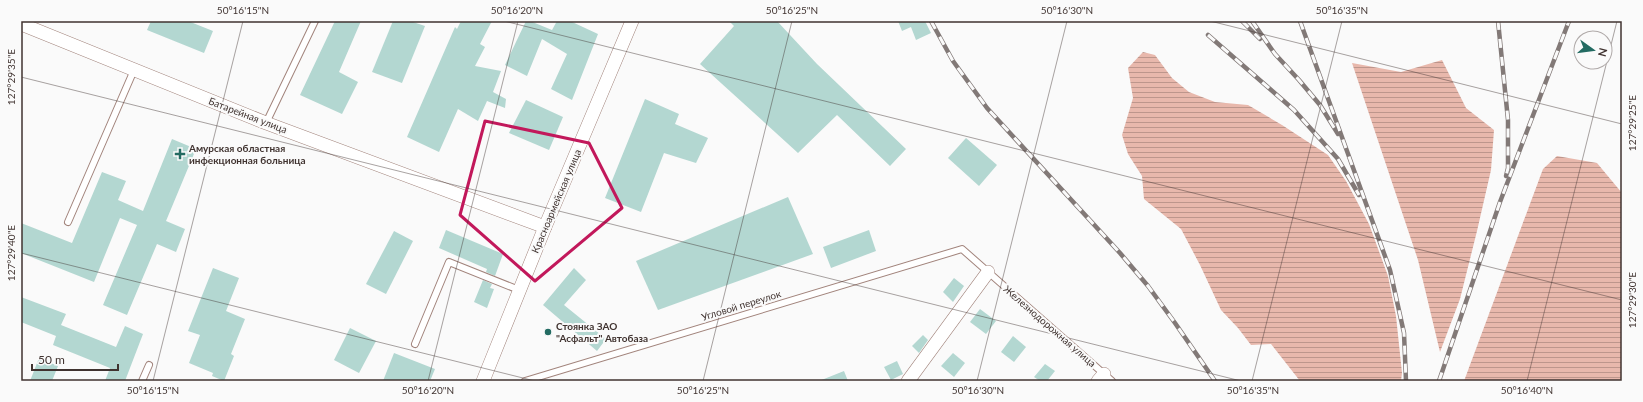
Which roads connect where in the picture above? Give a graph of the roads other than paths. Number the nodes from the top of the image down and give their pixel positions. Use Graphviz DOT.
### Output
graph roads {
  1 [pos="315,21"];
  2 [pos="632,21"];
  3 [pos="21,24"];
  4 [pos="134,70"];
  5 [pos="266,123"];
  6 [pos="68,222"];
  7 [pos="545,227"];
  8 [pos="962,249"];
  9 [pos="988,272"];
  10 [pos="519,290"];
  11 [pos="416,344"];
  12 [pos="148,365"];
  13 [pos="1104,379"];
  14 [pos="142,381"];
  15 [pos="483,381"];
  16 [pos="525,381"];
  17 [pos="908,381"];
  1 -- 5 [label="lane"];
  2 -- 7 [label="street, Красноармейская улица"];
  3 -- 4 [label="street, Батарейная улица"];
  4 -- 5 [label="street, Батарейная улица"];
  4 -- 6 [label="lane"];
  5 -- 7 [label="street, Батарейная улица"];
  7 -- 10 [label="street, Красноармейская улица"];
  8 -- 9 [label="lane, Железнодорожная улица"];
  8 -- 16 [label="lane, Угловой переулок"];
  9 -- 13 [label="lane, Железнодорожная улица"];
  9 -- 17 [label="street"];
  10 -- 11 [label="lane"];
  10 -- 15 [label="street, Красноармейская улица"];
  12 -- 14 [label="lane"];
}
